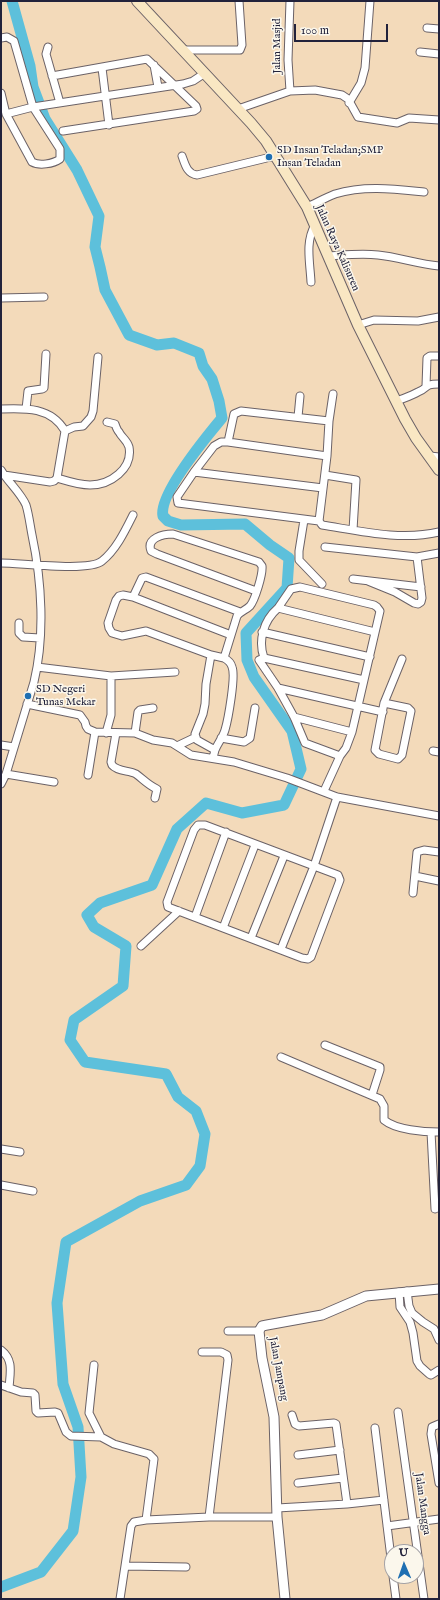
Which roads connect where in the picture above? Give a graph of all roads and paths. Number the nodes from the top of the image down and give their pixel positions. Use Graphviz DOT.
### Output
graph roads {
  1 [pos="137,1"];
  2 [pos="240,1"];
  3 [pos="290,1"];
  4 [pos="370,1"];
  5 [pos="427,28"];
  6 [pos="439,29"];
  7 [pos="1,38"];
  8 [pos="48,47"];
  9 [pos="182,50"];
  10 [pos="420,52"];
  11 [pos="439,54"];
  12 [pos="154,65"];
  13 [pos="102,68"];
  14 [pos="205,73"];
  15 [pos="52,76"];
  16 [pos="175,86"];
  17 [pos="158,88"];
  18 [pos="290,91"];
  19 [pos="1,93"];
  20 [pos="106,95"];
  21 [pos="60,103"];
  22 [pos="349,103"];
  23 [pos="35,107"];
  24 [pos="238,109"];
  25 [pos="6,114"];
  26 [pos="439,120"];
  27 [pos="109,125"];
  28 [pos="63,131"];
  29 [pos="182,156"];
  30 [pos="275,156"];
  31 [pos="424,192"];
  32 [pos="307,207"];
  33 [pos="315,225"];
  34 [pos="328,256"];
  35 [pos="439,266"];
  36 [pos="311,282"];
  37 [pos="44,297"];
  38 [pos="1,298"];
  39 [pos="439,317"];
  40 [pos="358,325"];
  41 [pos="46,354"];
  42 [pos="439,356"];
  43 [pos="98,357"];
  44 [pos="439,384"];
  45 [pos="426,386"];
  46 [pos="333,394"];
  47 [pos="300,396"];
  48 [pos="396,401"];
  49 [pos="1,409"];
  50 [pos="26,409"];
  51 [pos="298,417"];
  52 [pos="330,421"];
  53 [pos="107,422"];
  54 [pos="65,431"];
  55 [pos="228,442"];
  56 [pos="327,456"];
  57 [pos="436,462"];
  58 [pos="194,472"];
  59 [pos="3,473"];
  60 [pos="325,476"];
  61 [pos="57,478"];
  62 [pos="323,488"];
  63 [pos="133,515"];
  64 [pos="304,520"];
  65 [pos="319,522"];
  66 [pos="353,530"];
  67 [pos="439,532"];
  68 [pos="325,547"];
  69 [pos="439,553"];
  70 [pos="417,557"];
  71 [pos="1,563"];
  72 [pos="38,564"];
  73 [pos="353,579"];
  74 [pos="368,581"];
  75 [pos="322,584"];
  76 [pos="420,587"];
  77 [pos="256,591"];
  78 [pos="133,597"];
  79 [pos="278,608"];
  80 [pos="240,612"];
  81 [pos="19,623"];
  82 [pos="262,632"];
  83 [pos="375,632"];
  84 [pos="231,635"];
  85 [pos="40,638"];
  86 [pos="211,655"];
  87 [pos="370,657"];
  88 [pos="224,658"];
  89 [pos="264,658"];
  90 [pos="402,659"];
  91 [pos="37,666"];
  92 [pos="175,672"];
  93 [pos="111,676"];
  94 [pos="364,680"];
  95 [pos="278,688"];
  96 [pos="384,703"];
  97 [pos="27,704"];
  98 [pos="358,706"];
  99 [pos="153,708"];
  100 [pos="255,708"];
  101 [pos="383,712"];
  102 [pos="294,717"];
  103 [pos="95,732"];
  104 [pos="352,732"];
  105 [pos="106,733"];
  106 [pos="116,733"];
  107 [pos="134,733"];
  108 [pos="196,737"];
  109 [pos="221,738"];
  110 [pos="1,746"];
  111 [pos="177,746"];
  112 [pos="14,747"];
  113 [pos="215,750"];
  114 [pos="340,756"];
  115 [pos="213,758"];
  116 [pos="6,774"];
  117 [pos="88,775"];
  118 [pos="54,782"];
  119 [pos="1,784"];
  120 [pos="324,792"];
  121 [pos="337,797"];
  122 [pos="155,798"];
  123 [pos="439,816"];
  124 [pos="226,832"];
  125 [pos="255,845"];
  126 [pos="439,852"];
  127 [pos="284,856"];
  128 [pos="314,866"];
  129 [pos="415,876"];
  130 [pos="439,880"];
  131 [pos="413,893"];
  132 [pos="179,911"];
  133 [pos="194,917"];
  134 [pos="223,928"];
  135 [pos="252,938"];
  136 [pos="141,946"];
  137 [pos="281,949"];
  138 [pos="325,1045"];
  139 [pos="281,1058"];
  140 [pos="372,1095"];
  141 [pos="431,1132"];
  142 [pos="439,1132"];
  143 [pos="1,1149"];
  144 [pos="20,1152"];
  145 [pos="1,1185"];
  146 [pos="33,1191"];
  147 [pos="435,1209"];
  148 [pos="439,1289"];
  149 [pos="403,1292"];
  150 [pos="228,1331"];
  151 [pos="259,1331"];
  152 [pos="439,1340"];
  153 [pos="1,1350"];
  154 [pos="202,1352"];
  155 [pos="94,1366"];
  156 [pos="439,1370"];
  157 [pos="1,1385"];
  158 [pos="9,1388"];
  159 [pos="398,1412"];
  160 [pos="292,1415"];
  161 [pos="439,1424"];
  162 [pos="375,1428"];
  163 [pos="98,1437"];
  164 [pos="340,1450"];
  165 [pos="437,1452"];
  166 [pos="298,1455"];
  167 [pos="343,1478"];
  168 [pos="298,1483"];
  169 [pos="439,1483"];
  170 [pos="384,1500"];
  171 [pos="347,1504"];
  172 [pos="277,1512"];
  173 [pos="209,1517"];
  174 [pos="439,1519"];
  175 [pos="146,1520"];
  176 [pos="413,1522"];
  177 [pos="387,1526"];
  178 [pos="389,1544"];
  179 [pos="125,1566"];
  180 [pos="186,1567"];
  181 [pos="394,1584"];
  182 [pos="120,1599"];
  183 [pos="285,1599"];
  184 [pos="396,1599"];
  185 [pos="424,1599"];
  1 -- 9 [label="main road, Jalan Raya Kalisuren"];
  2 -- 9 [label="street"];
  3 -- 18 [label="street, Jalan Masjid"];
  4 -- 22 [label="street"];
  5 -- 6 [label="street"];
  7 -- 23 [label="street"];
  8 -- 15 [label="street"];
  9 -- 14 [label="main road, Jalan Raya Kalisuren"];
  10 -- 11 [label="street"];
  12 -- 13 [label="street"];
  12 -- 16 [label="street"];
  12 -- 17 [label="street"];
  13 -- 15 [label="street"];
  13 -- 20 [label="street"];
  14 -- 16 [label="street"];
  14 -- 24 [label="main road, Jalan Raya Kalisuren"];
  15 -- 21 [label="street"];
  16 -- 17 [label="street"];
  16 -- 27 [label="street"];
  17 -- 20 [label="street"];
  18 -- 22 [label="street"];
  18 -- 24 [label="street"];
  19 -- 25 [label="street"];
  20 -- 21 [label="street"];
  20 -- 27 [label="street"];
  21 -- 23 [label="street"];
  22 -- 26 [label="street"];
  23 -- 25 [label="street"];
  23 -- 25 [label="street"];
  24 -- 30 [label="main road, Jalan Raya Kalisuren"];
  27 -- 28 [label="street"];
  29 -- 30 [label="street"];
  30 -- 32 [label="main road, Jalan Raya Kalisuren"];
  31 -- 32 [label="street"];
  32 -- 33 [label="main road, Jalan Raya Kalisuren"];
  33 -- 34 [label="main road, Jalan Raya Kalisuren"];
  33 -- 36 [label="street"];
  34 -- 35 [label="street"];
  34 -- 40 [label="main road, Jalan Raya Kalisuren"];
  37 -- 38 [label="street"];
  39 -- 40 [label="street"];
  40 -- 48 [label="main road, Jalan Raya Kalisuren"];
  41 -- 50 [label="street"];
  42 -- 45 [label="street"];
  43 -- 54 [label="street"];
  44 -- 45 [label="street"];
  45 -- 48 [label="street"];
  46 -- 52 [label="street"];
  47 -- 51 [label="street"];
  48 -- 57 [label="main road, Jalan Raya Kalisuren"];
  49 -- 50 [label="street"];
  50 -- 54 [label="street"];
  51 -- 52 [label="street"];
  51 -- 55 [label="street"];
  52 -- 56 [label="street"];
  53 -- 61 [label="street"];
  54 -- 61 [label="street"];
  55 -- 56 [label="street"];
  55 -- 58 [label="street"];
  56 -- 60 [label="street"];
  58 -- 62 [label="street"];
  58 -- 64 [label="street"];
  59 -- 61 [label="street"];
  59 -- 72 [label="street"];
  60 -- 62 [label="street"];
  60 -- 66 [label="street"];
  62 -- 65 [label="street"];
  63 -- 72 [label="street"];
  64 -- 65 [label="street"];
  64 -- 75 [label="street"];
  65 -- 66 [label="street"];
  66 -- 67 [label="street"];
  68 -- 70 [label="street"];
  69 -- 70 [label="street"];
  70 -- 76 [label="street"];
  71 -- 72 [label="street"];
  72 -- 85 [label="street"];
  73 -- 74 [label="street"];
  74 -- 76 [label="street"];
  74 -- 76 [label="street"];
  77 -- 77 [label="street"];
  77 -- 80 [label="street"];
  78 -- 80 [label="street"];
  78 -- 84 [label="street"];
  78 -- 86 [label="street"];
  79 -- 82 [label="street"];
  79 -- 83 [label="street"];
  79 -- 83 [label="street"];
  80 -- 84 [label="street"];
  81 -- 85 [label="street"];
  82 -- 87 [label="street"];
  82 -- 89 [label="street"];
  83 -- 87 [label="street"];
  84 -- 88 [label="street"];
  85 -- 91 [label="street"];
  86 -- 88 [label="street"];
  86 -- 108 [label="street"];
  87 -- 94 [label="street"];
  88 -- 109 [label="street"];
  89 -- 94 [label="street"];
  89 -- 95 [label="street"];
  90 -- 96 [label="street"];
  91 -- 93 [label="street"];
  91 -- 97 [label="street"];
  92 -- 93 [label="street"];
  93 -- 105 [label="street"];
  94 -- 98 [label="street"];
  95 -- 98 [label="street"];
  95 -- 102 [label="street"];
  96 -- 101 [label="street"];
  96 -- 101 [label="street"];
  97 -- 103 [label="street"];
  97 -- 112 [label="street"];
  98 -- 101 [label="street"];
  98 -- 104 [label="street"];
  99 -- 107 [label="street"];
  100 -- 109 [label="street"];
  102 -- 104 [label="street"];
  102 -- 114 [label="street"];
  103 -- 105 [label="street"];
  103 -- 117 [label="street"];
  104 -- 114 [label="street"];
  105 -- 106 [label="street"];
  106 -- 107 [label="street"];
  106 -- 122 [label="street"];
  107 -- 111 [label="street"];
  108 -- 111 [label="street"];
  108 -- 113 [label="street"];
  109 -- 113 [label="street"];
  110 -- 112 [label="street"];
  111 -- 115 [label="street"];
  112 -- 116 [label="street"];
  113 -- 115 [label="street"];
  114 -- 120 [label="street"];
  115 -- 120 [label="street"];
  116 -- 118 [label="street"];
  116 -- 119 [label="street"];
  120 -- 121 [label="street"];
  121 -- 123 [label="street"];
  121 -- 128 [label="street"];
  124 -- 125 [label="street"];
  124 -- 132 [label="street"];
  124 -- 133 [label="street"];
  125 -- 127 [label="street"];
  125 -- 134 [label="street"];
  126 -- 129 [label="street"];
  127 -- 128 [label="street"];
  127 -- 135 [label="street"];
  128 -- 137 [label="street"];
  128 -- 137 [label="street"];
  129 -- 130 [label="street"];
  129 -- 131 [label="street"];
  132 -- 133 [label="street"];
  132 -- 136 [label="street"];
  133 -- 134 [label="street"];
  134 -- 135 [label="street"];
  135 -- 137 [label="street"];
  138 -- 140 [label="street"];
  139 -- 140 [label="street"];
  140 -- 141 [label="street"];
  141 -- 142 [label="street"];
  141 -- 147 [label="street"];
  143 -- 144 [label="street"];
  145 -- 146 [label="street"];
  148 -- 149 [label="street, Jalan Jampang"];
  149 -- 151 [label="street, Jalan Jampang"];
  149 -- 152 [label="street"];
  149 -- 156 [label="street"];
  150 -- 151 [label="street"];
  151 -- 172 [label="street, Jalan Jampang"];
  153 -- 158 [label="street"];
  154 -- 173 [label="street"];
  155 -- 163 [label="street"];
  157 -- 158 [label="street"];
  158 -- 163 [label="street"];
  159 -- 176 [label="street, Jalan Mangga"];
  160 -- 164 [label="street"];
  161 -- 165 [label="street"];
  162 -- 170 [label="street"];
  163 -- 175 [label="street"];
  164 -- 166 [label="street"];
  164 -- 167 [label="street"];
  165 -- 169 [label="street"];
  167 -- 168 [label="street"];
  167 -- 171 [label="street"];
  170 -- 171 [label="street"];
  170 -- 177 [label="street"];
  171 -- 172 [label="street"];
  172 -- 173 [label="street"];
  172 -- 183 [label="street, Jalan Jampang"];
  173 -- 175 [label="street"];
  174 -- 176 [label="street"];
  175 -- 179 [label="street"];
  176 -- 177 [label="street"];
  176 -- 185 [label="street, Jalan Mangga"];
  177 -- 178 [label="street"];
  179 -- 180 [label="street"];
  179 -- 182 [label="street"];
  181 -- 184 [label="street"];
}
